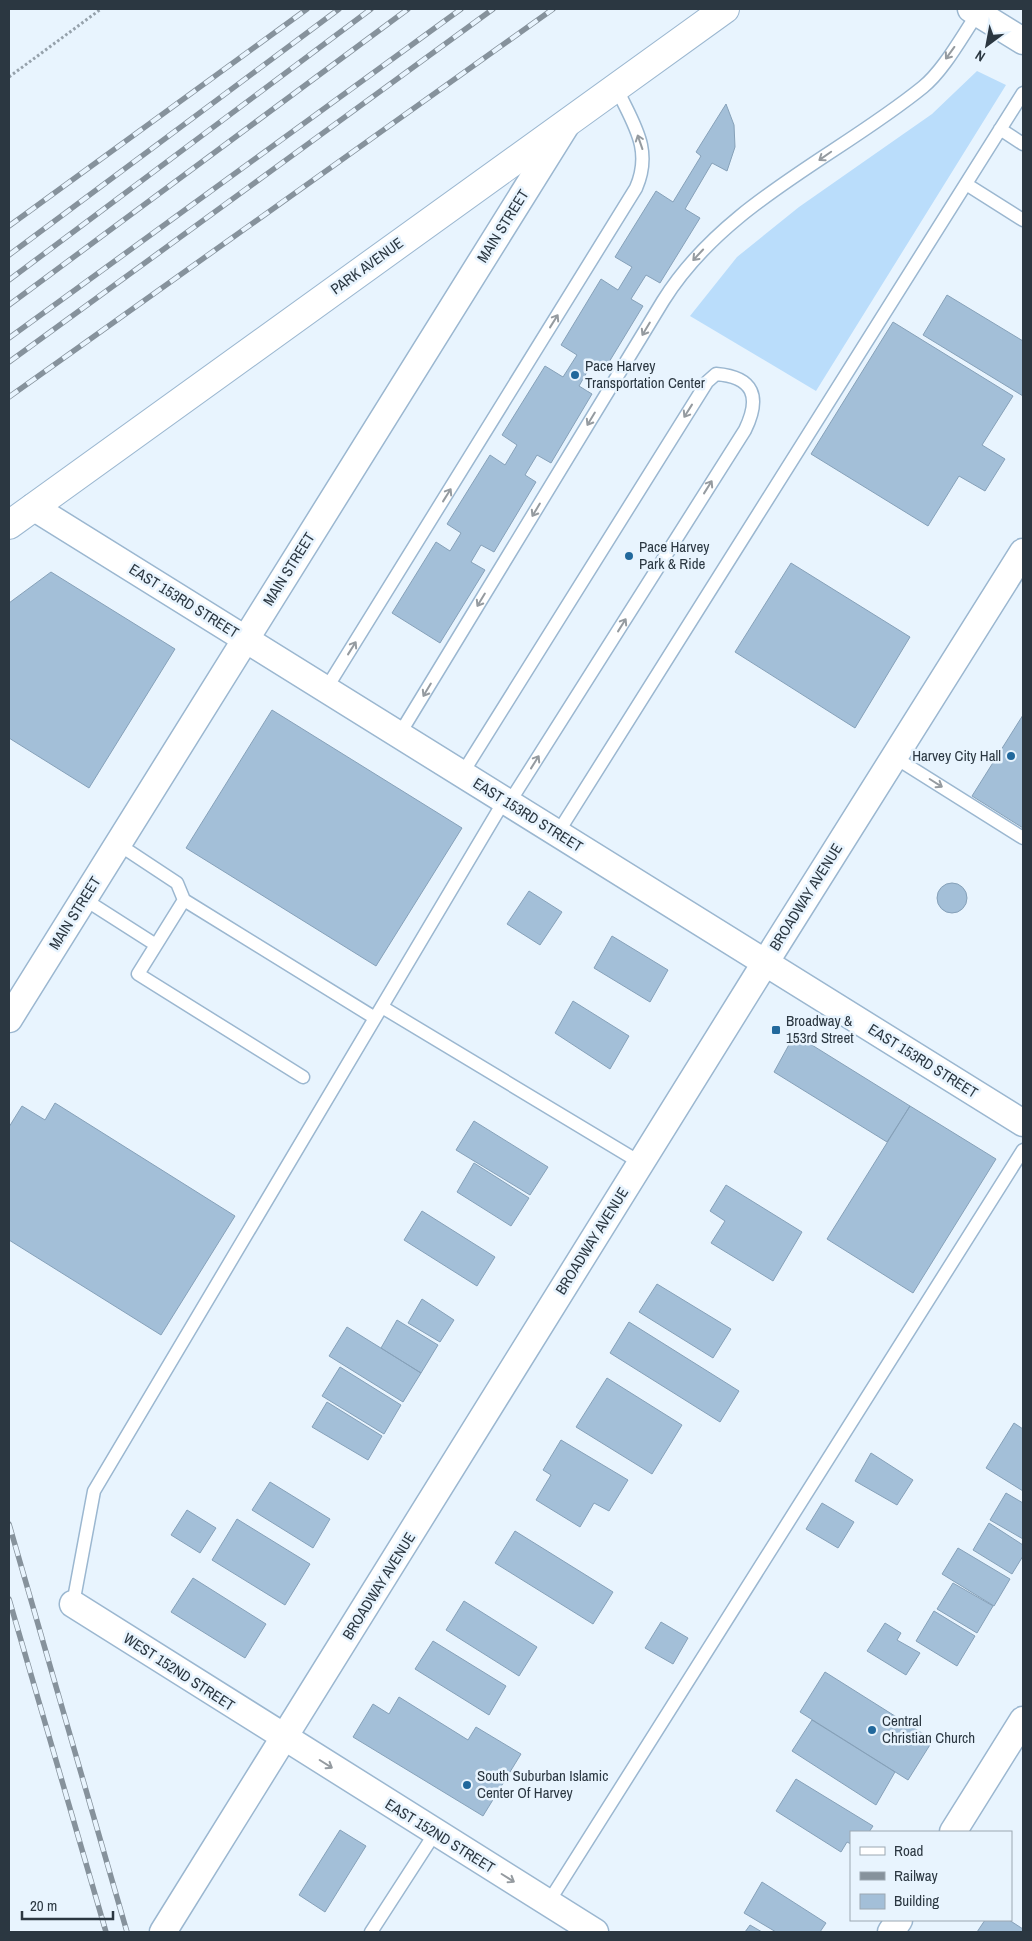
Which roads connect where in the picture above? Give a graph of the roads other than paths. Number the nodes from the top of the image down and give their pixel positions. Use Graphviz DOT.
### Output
graph roads {
  1 [pos="725,9"];
  2 [pos="974,11"];
  3 [pos="1023,41"];
  4 [pos="617,88"];
  5 [pos="1023,93"];
  6 [pos="569,120"];
  7 [pos="1000,129"];
  8 [pos="1023,144"];
  9 [pos="966,184"];
  10 [pos="1023,220"];
  11 [pos="33,507"];
  12 [pos="9,525"];
  13 [pos="1023,552"];
  14 [pos="245,639"];
  15 [pos="326,690"];
  16 [pos="399,735"];
  17 [pos="894,757"];
  18 [pos="462,774"];
  19 [pos="506,802"];
  20 [pos="557,834"];
  21 [pos="1023,838"];
  22 [pos="118,844"];
  23 [pos="84,899"];
  24 [pos="184,900"];
  25 [pos="156,945"];
  26 [pos="765,963"];
  27 [pos="382,1007"];
  28 [pos="375,1018"];
  29 [pos="9,1019"];
  30 [pos="303,1077"];
  31 [pos="1023,1123"];
  32 [pos="1023,1150"];
  33 [pos="641,1163"];
  34 [pos="73,1604"];
  35 [pos="1023,1720"];
  36 [pos="284,1739"];
  37 [pos="954,1831"];
  38 [pos="435,1833"];
  39 [pos="548,1903"];
  40 [pos="897,1921"];
  41 [pos="163,1932"];
  42 [pos="371,1932"];
  43 [pos="595,1932"];
  44 [pos="891,1932"];
  1 -- 4 [label="street, PARK AVENUE"];
  2 -- 3 [label="street"];
  2 -- 16 [label="lane, one-way"];
  4 -- 6 [label="street, PARK AVENUE"];
  15 -- 4 [label="lane, one-way"];
  5 -- 7 [label="lane"];
  6 -- 11 [label="street, PARK AVENUE"];
  6 -- 14 [label="street, MAIN STREET"];
  7 -- 8 [label="lane"];
  7 -- 9 [label="lane"];
  9 -- 10 [label="lane"];
  9 -- 20 [label="lane"];
  11 -- 12 [label="street, PARK AVENUE"];
  11 -- 14 [label="street, EAST 153RD STREET"];
  13 -- 17 [label="street, BROADWAY AVENUE"];
  14 -- 15 [label="street, EAST 153RD STREET"];
  14 -- 22 [label="street, MAIN STREET"];
  15 -- 16 [label="street, EAST 153RD STREET"];
  16 -- 18 [label="street, EAST 153RD STREET"];
  17 -- 21 [label="lane, one-way"];
  17 -- 26 [label="street, BROADWAY AVENUE"];
  18 -- 19 [label="street, EAST 153RD STREET"];
  19 -- 18 [label="lane, one-way"];
  19 -- 20 [label="street, EAST 153RD STREET"];
  19 -- 27 [label="lane"];
  20 -- 26 [label="street, EAST 153RD STREET"];
  22 -- 23 [label="street, MAIN STREET"];
  22 -- 24 [label="lane"];
  23 -- 25 [label="lane"];
  23 -- 29 [label="street, MAIN STREET"];
  24 -- 25 [label="lane"];
  24 -- 28 [label="lane"];
  25 -- 30 [label="lane"];
  26 -- 31 [label="street, EAST 153RD STREET"];
  26 -- 33 [label="street, BROADWAY AVENUE"];
  27 -- 28 [label="lane"];
  27 -- 33 [label="lane"];
  28 -- 34 [label="lane"];
  32 -- 39 [label="lane"];
  33 -- 36 [label="street, BROADWAY AVENUE"];
  34 -- 36 [label="street, WEST 152ND STREET"];
  35 -- 37 [label="street"];
  36 -- 38 [label="street, EAST 152ND STREET, one-way"];
  36 -- 41 [label="street, BROADWAY AVENUE"];
  38 -- 39 [label="street, EAST 152ND STREET, one-way"];
  38 -- 42 [label="lane"];
  39 -- 43 [label="street, EAST 152ND STREET"];
  40 -- 44 [label="street"];
}
